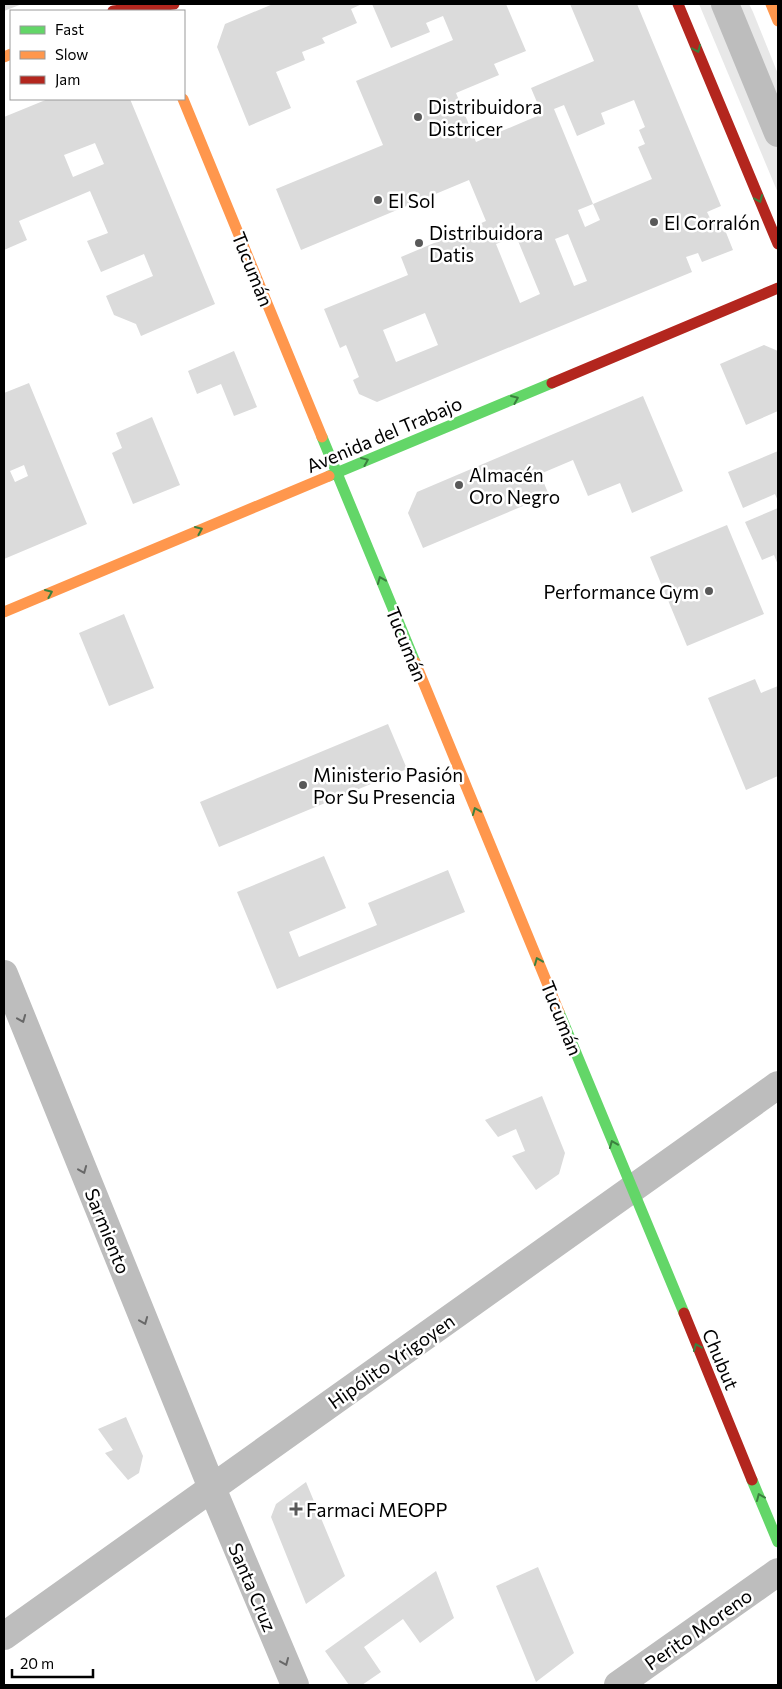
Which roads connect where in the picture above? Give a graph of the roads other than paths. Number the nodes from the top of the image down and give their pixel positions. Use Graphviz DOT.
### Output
graph roads {
  1 [pos="174,4"];
  2 [pos="678,4"];
  3 [pos="725,4"];
  4 [pos="771,4"];
  5 [pos="145,7"];
  6 [pos="121,10"];
  7 [pos="778,22"];
  8 [pos="183,100"];
  9 [pos="778,132"];
  10 [pos="778,244"];
  11 [pos="778,288"];
  12 [pos="337,473"];
  13 [pos="4,612"];
  14 [pos="4,974"];
  15 [pos="778,1085"];
  16 [pos="632,1189"];
  17 [pos="212,1488"];
  18 [pos="778,1542"];
  19 [pos="778,1572"];
  20 [pos="4,1636"];
  21 [pos="295,1685"];
  22 [pos="618,1685"];
  1 -- 5 [label="street"];
  2 -- 10 [label="street, one-way"];
  3 -- 9 [label="street"];
  4 -- 7 [label="street"];
  5 -- 6 [label="street"];
  8 -- 12 [label="street, Tucumán"];
  12 -- 11 [label="street, Avenida del Trabajo, one-way"];
  13 -- 12 [label="street, Avenida del Trabajo, one-way"];
  16 -- 12 [label="street, Tucumán, one-way"];
  14 -- 17 [label="street, Sarmiento, one-way"];
  15 -- 16 [label="street, Hipólito Yrigoyen"];
  16 -- 17 [label="street, Hipólito Yrigoyen"];
  18 -- 16 [label="street, Chubut, one-way"];
  17 -- 20 [label="street, Hipólito Yrigoyen"];
  17 -- 21 [label="street, Santa Cruz, one-way"];
  19 -- 22 [label="street, Perito Moreno"];
}
